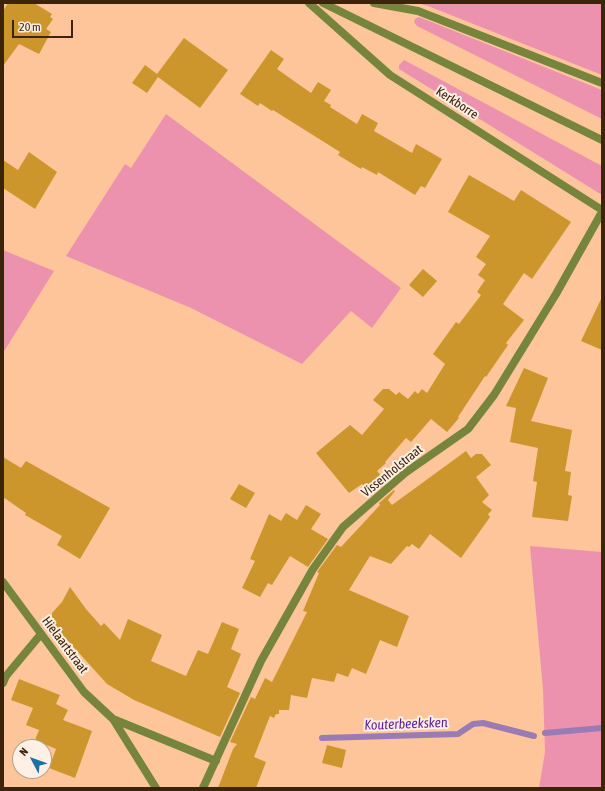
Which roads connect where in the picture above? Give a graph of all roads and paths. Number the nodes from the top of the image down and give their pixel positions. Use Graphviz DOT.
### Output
graph roads {
  1 [pos="309,3"];
  2 [pos="323,3"];
  3 [pos="374,3"];
  4 [pos="602,84"];
  5 [pos="602,140"];
  6 [pos="602,211"];
  7 [pos="3,582"];
  8 [pos="41,634"];
  9 [pos="3,682"];
  10 [pos="113,719"];
  11 [pos="216,761"];
  12 [pos="156,788"];
  13 [pos="203,788"];
  1 -- 6 [label="street, Kerkborre"];
  2 -- 5 [label="street"];
  3 -- 4 [label="street"];
  6 -- 11 [label="street, Vissenholstraat"];
  7 -- 8 [label="street, Hielaartstraat"];
  8 -- 9 [label="street"];
  8 -- 10 [label="street, Hielaartstraat"];
  10 -- 11 [label="street, Hielaartstraat"];
  10 -- 12 [label="street, Hielaartstraat"];
  11 -- 13 [label="street"];
}
